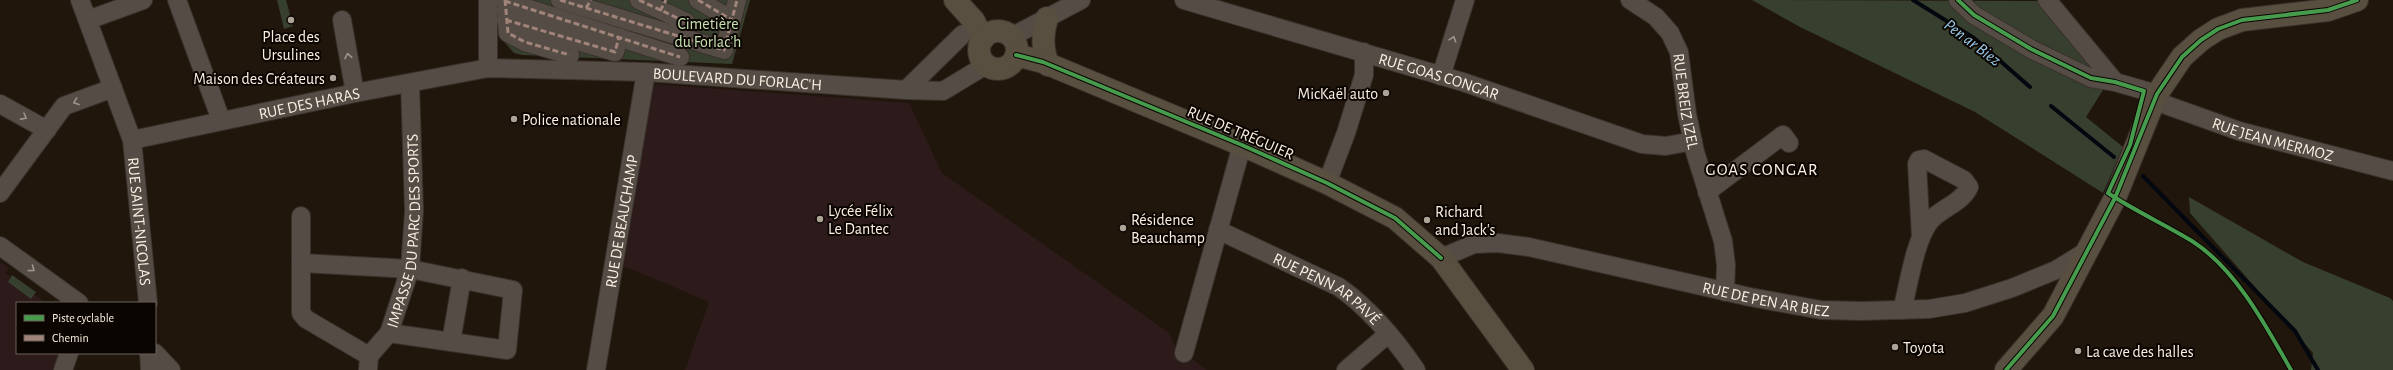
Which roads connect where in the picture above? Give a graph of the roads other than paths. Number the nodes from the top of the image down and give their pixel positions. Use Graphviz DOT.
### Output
graph roads {
  1 [pos="80,0"];
  2 [pos="143,0"];
  3 [pos="177,0"];
  4 [pos="499,0"];
  5 [pos="560,0"];
  6 [pos="639,0"];
  7 [pos="698,0"];
  8 [pos="737,0"];
  9 [pos="955,0"];
  10 [pos="1081,0"];
  11 [pos="1184,0"];
  12 [pos="1465,0"];
  13 [pos="1630,0"];
  14 [pos="1958,0"];
  15 [pos="2047,0"];
  16 [pos="2357,0"];
  17 [pos="589,4"];
  18 [pos="663,6"];
  19 [pos="1047,18"];
  20 [pos="88,20"];
  21 [pos="342,20"];
  22 [pos="506,20"];
  23 [pos="732,20"];
  24 [pos="686,22"];
  25 [pos="973,36"];
  26 [pos="619,38"];
  27 [pos="1014,46"];
  28 [pos="1364,52"];
  29 [pos="570,55"];
  30 [pos="680,57"];
  31 [pos="986,65"];
  32 [pos="1048,65"];
  33 [pos="488,68"];
  34 [pos="646,72"];
  35 [pos="1441,76"];
  36 [pos="2115,82"];
  37 [pos="410,83"];
  38 [pos="113,88"];
  39 [pos="906,90"];
  40 [pos="355,92"];
  41 [pos="2156,98"];
  42 [pos="0,104"];
  43 [pos="221,120"];
  44 [pos="47,130"];
  45 [pos="132,140"];
  46 [pos="1693,140"];
  47 [pos="1789,143"];
  48 [pos="1242,144"];
  49 [pos="2393,171"];
  50 [pos="1327,183"];
  51 [pos="1707,192"];
  52 [pos="0,193"];
  53 [pos="302,216"];
  54 [pos="1218,230"];
  55 [pos="1921,238"];
  56 [pos="0,246"];
  57 [pos="2087,251"];
  58 [pos="1441,258"];
  59 [pos="302,263"];
  60 [pos="410,269"];
  61 [pos="462,278"];
  62 [pos="1725,292"];
  63 [pos="78,302"];
  64 [pos="148,302"];
  65 [pos="1902,310"];
  66 [pos="389,333"];
  67 [pos="1388,334"];
  68 [pos="451,342"];
  69 [pos="1184,353"];
  70 [pos="70,354"];
  71 [pos="149,354"];
  72 [pos="156,354"];
  73 [pos="369,363"];
  74 [pos="63,370"];
  75 [pos="150,370"];
  76 [pos="171,370"];
  77 [pos="596,370"];
  78 [pos="1346,370"];
  79 [pos="1416,370"];
  80 [pos="1523,370"];
  81 [pos="2006,370"];
  1 -- 20 [label="street, RUE SAINT-NICOLAS"];
  2 -- 20 [label="street"];
  3 -- 43 [label="street"];
  4 -- 22 [label="street"];
  4 -- 26 [label="street"];
  4 -- 33 [label="street"];
  5 -- 17 [label="street"];
  6 -- 18 [label="street"];
  7 -- 23 [label="street"];
  8 -- 23 [label="street"];
  9 -- 25 [label="main road"];
  10 -- 19 [label="street"];
  11 -- 28 [label="street, RUE GOAS CONGAR"];
  35 -- 12 [label="street, one-way"];
  13 -- 46 [label="street, RUE BREIZ IZEL"];
  14 -- 36 [label="street, RUE JEAN MERMOZ"];
  15 -- 36 [label="street"];
  16 -- 41 [label="main road"];
  17 -- 23 [label="street"];
  18 -- 24 [label="street"];
  19 -- 27 [label="street"];
  19 -- 32 [label="main road"];
  20 -- 38 [label="street, RUE SAINT-NICOLAS"];
  40 -- 21 [label="street, one-way"];
  22 -- 26 [label="street"];
  22 -- 29 [label="street"];
  25 -- 27 [label="main road, RUE DE TRÉGUIER"];
  25 -- 31 [label="main road"];
  25 -- 34 [label="street, BOULEVARD DU FORLAC'H"];
  26 -- 30 [label="street"];
  27 -- 31 [label="main road"];
  27 -- 32 [label="main road, RUE DE TRÉGUIER"];
  28 -- 35 [label="street, RUE GOAS CONGAR"];
  28 -- 50 [label="street"];
  31 -- 39 [label="street"];
  32 -- 48 [label="main road, RUE DE TRÉGUIER"];
  33 -- 34 [label="street, BOULEVARD DU FORLAC'H"];
  33 -- 37 [label="street, RUE DES HARAS"];
  34 -- 77 [label="street, RUE DE BEAUCHAMP"];
  35 -- 46 [label="street, RUE GOAS CONGAR"];
  36 -- 41 [label="street, RUE JEAN MERMOZ"];
  37 -- 40 [label="street, RUE DES HARAS"];
  37 -- 60 [label="street, IMPASSE DU PARC DES SPORTS"];
  38 -- 44 [label="street, one-way"];
  38 -- 45 [label="street, RUE SAINT-NICOLAS"];
  40 -- 43 [label="street, RUE DES HARAS"];
  41 -- 49 [label="street, RUE JEAN MERMOZ"];
  41 -- 57 [label="main road"];
  42 -- 44 [label="street, one-way"];
  43 -- 45 [label="street, RUE DES HARAS"];
  44 -- 52 [label="street"];
  45 -- 64 [label="street, RUE SAINT-NICOLAS"];
  46 -- 51 [label="street, RUE BREIZ IZEL"];
  47 -- 51 [label="street"];
  48 -- 50 [label="main road, RUE DE TRÉGUIER"];
  48 -- 54 [label="street"];
  50 -- 58 [label="main road, RUE DE TRÉGUIER"];
  51 -- 62 [label="street, RUE BREIZ IZEL"];
  53 -- 59 [label="street"];
  54 -- 67 [label="street, RUE PENN AR PAVÉ"];
  54 -- 69 [label="street"];
  55 -- 65 [label="street"];
  56 -- 63 [label="street, one-way"];
  57 -- 65 [label="street, RUE DE PEN AR BIEZ"];
  57 -- 81 [label="main road"];
  58 -- 62 [label="street, RUE DE PEN AR BIEZ"];
  58 -- 80 [label="main road, RUE DE TRÉGUIER"];
  59 -- 60 [label="street"];
  59 -- 73 [label="street"];
  60 -- 61 [label="street"];
  60 -- 66 [label="street, IMPASSE DU PARC DES SPORTS"];
  61 -- 68 [label="street"];
  61 -- 68 [label="street"];
  62 -- 65 [label="street, RUE DE PEN AR BIEZ"];
  66 -- 68 [label="street"];
  66 -- 73 [label="street, IMPASSE DU PARC DES SPORTS"];
  67 -- 78 [label="street"];
  67 -- 79 [label="street, RUE PENN AR PAVÉ"];
  70 -- 74 [label="street"];
  71 -- 75 [label="street"];
  72 -- 76 [label="street"];
}
